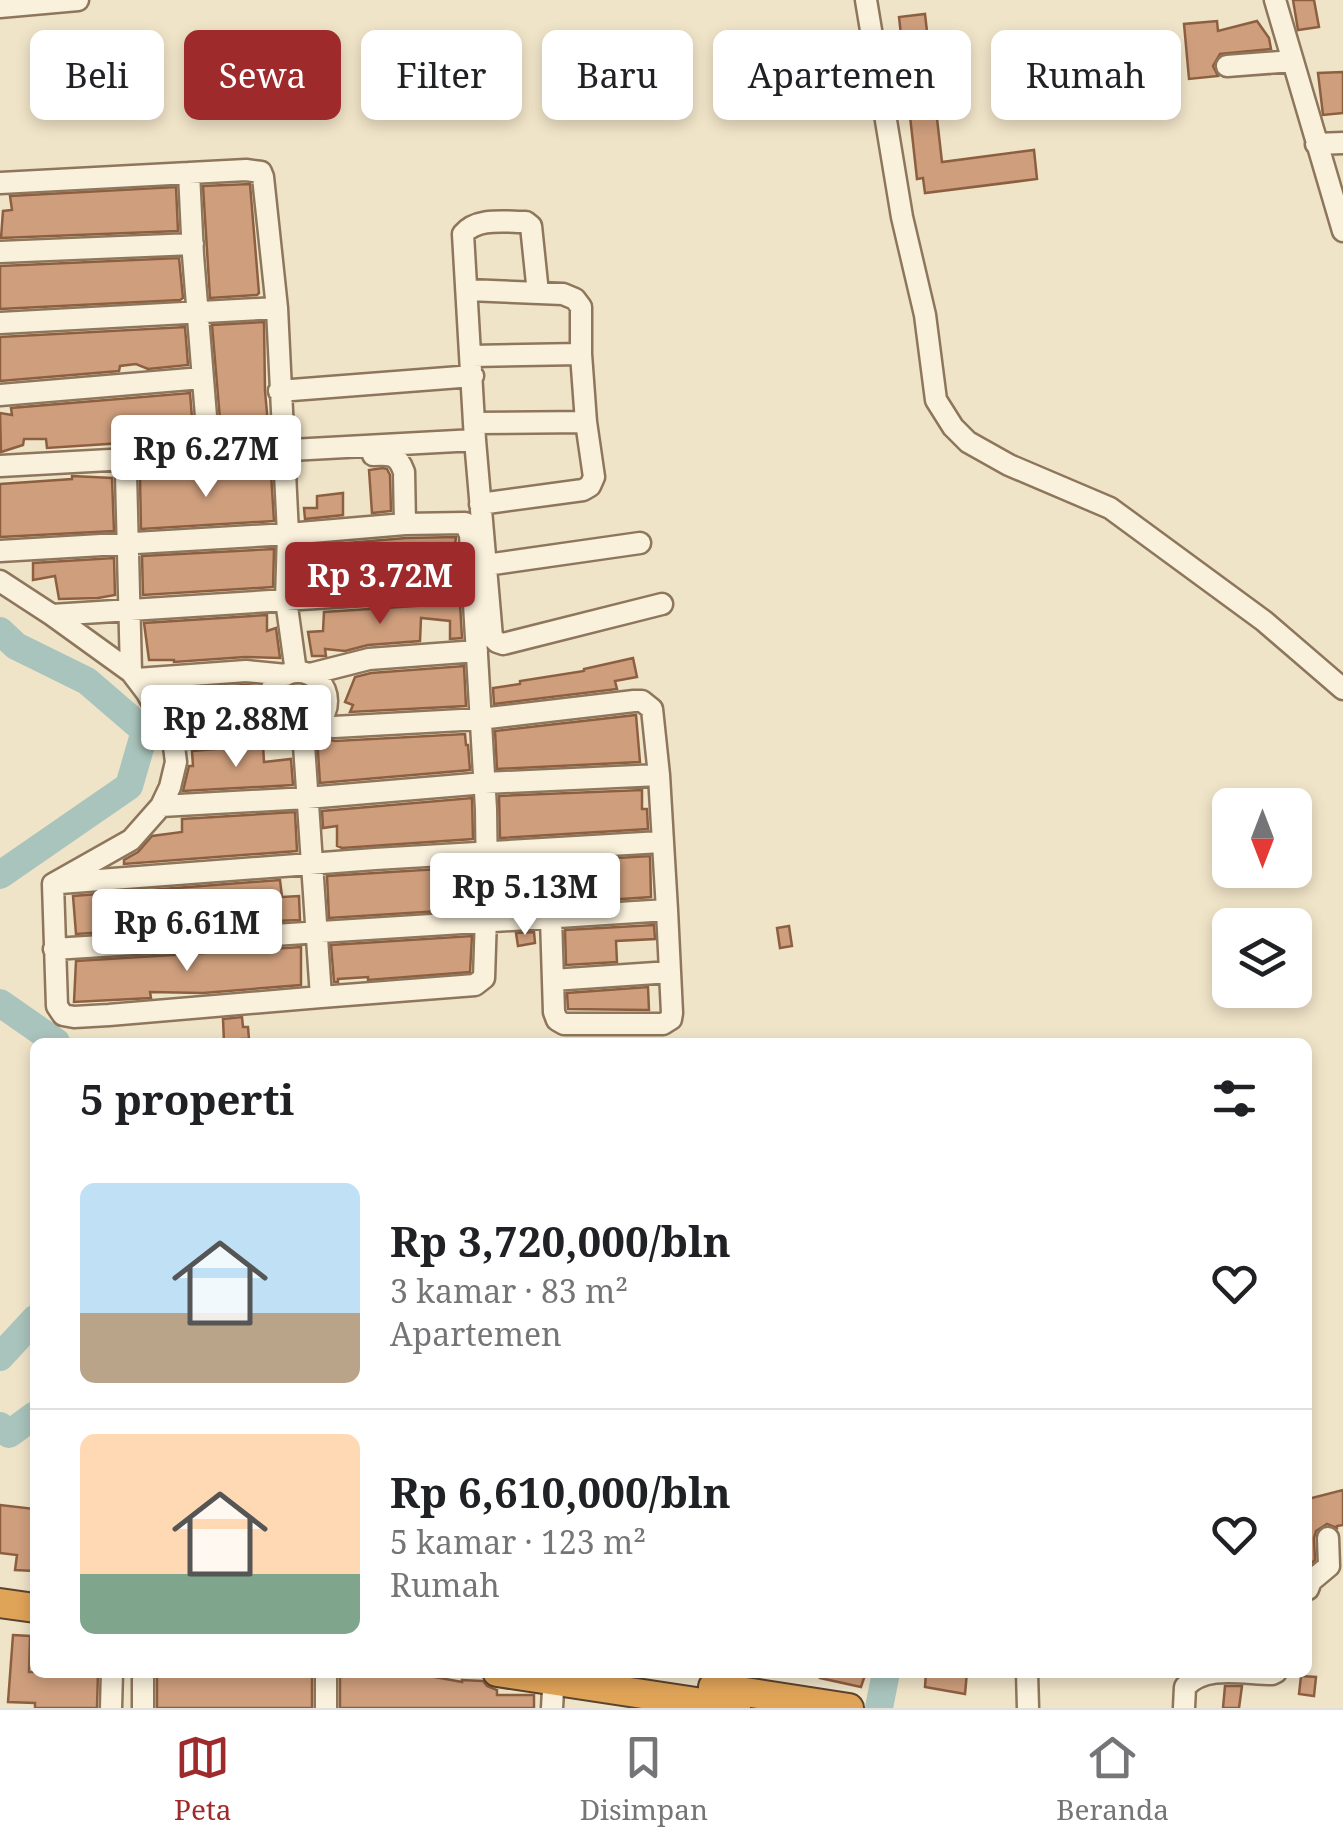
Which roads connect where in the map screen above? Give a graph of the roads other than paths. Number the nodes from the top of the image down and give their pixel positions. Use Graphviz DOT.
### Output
graph roads {
  1 [pos="78,0"];
  2 [pos="866,0"];
  3 [pos="1276,0"];
  4 [pos="0,6"];
  5 [pos="1293,60"];
  6 [pos="1227,66"];
  7 [pos="1343,143"];
  8 [pos="1316,144"];
  9 [pos="190,173"];
  10 [pos="0,183"];
  11 [pos="1343,231"];
  12 [pos="192,244"];
  13 [pos="0,252"];
  14 [pos="468,290"];
  15 [pos="538,293"];
  16 [pos="277,308"];
  17 [pos="197,312"];
  18 [pos="0,324"];
  19 [pos="582,354"];
  20 [pos="472,366"];
  21 [pos="202,378"];
  22 [pos="279,390"];
  23 [pos="0,395"];
  24 [pos="586,422"];
  25 [pos="474,431"];
  26 [pos="283,457"];
  27 [pos="209,462"];
  28 [pos="0,466"];
  29 [pos="126,474"];
  30 [pos="0,480"];
  31 [pos="480,508"];
  32 [pos="414,519"];
  33 [pos="288,534"];
  34 [pos="640,543"];
  35 [pos="129,544"];
  36 [pos="0,551"];
  37 [pos="486,565"];
  38 [pos="0,581"];
  39 [pos="474,588"];
  40 [pos="286,600"];
  41 [pos="662,604"];
  42 [pos="129,610"];
  43 [pos="52,615"];
  44 [pos="476,652"];
  45 [pos="297,674"];
  46 [pos="134,676"];
  47 [pos="1343,690"];
  48 [pos="480,720"];
  49 [pos="280,724"];
  50 [pos="310,726"];
  51 [pos="173,739"];
  52 [pos="659,776"];
  53 [pos="484,783"];
  54 [pos="307,798"];
  55 [pos="161,806"];
  56 [pos="661,842"];
  57 [pos="488,853"];
  58 [pos="310,864"];
  59 [pos="53,884"];
  60 [pos="667,910"];
  61 [pos="551,919"];
  62 [pos="487,923"];
  63 [pos="316,932"];
  64 [pos="54,949"];
  65 [pos="670,972"];
  66 [pos="553,980"];
  67 [pos="321,996"];
  68 [pos="1328,1538"];
  69 [pos="1312,1580"];
  70 [pos="0,1585"];
  71 [pos="30,1589"];
  72 [pos="0,1603"];
  73 [pos="30,1607"];
  74 [pos="112,1678"];
  75 [pos="144,1678"];
  76 [pos="326,1678"];
  77 [pos="519,1678"];
  78 [pos="655,1678"];
  79 [pos="1027,1678"];
  80 [pos="1196,1678"];
  81 [pos="553,1687"];
  82 [pos="674,1703"];
  83 [pos="110,1708"];
  84 [pos="143,1708"];
  85 [pos="326,1708"];
  86 [pos="736,1708"];
  87 [pos="850,1708"];
  88 [pos="1028,1708"];
  89 [pos="1184,1708"];
  1 -- 4 [label="street"];
  2 -- 47 [label="street"];
  3 -- 5 [label="street"];
  5 -- 6 [label="street"];
  5 -- 8 [label="street"];
  7 -- 8 [label="street"];
  8 -- 11 [label="street"];
  9 -- 10 [label="street"];
  9 -- 12 [label="street"];
  9 -- 16 [label="street"];
  12 -- 13 [label="street"];
  12 -- 17 [label="street"];
  14 -- 15 [label="street"];
  14 -- 15 [label="street"];
  14 -- 20 [label="street"];
  15 -- 19 [label="street"];
  16 -- 17 [label="street"];
  16 -- 22 [label="street"];
  17 -- 18 [label="street"];
  17 -- 21 [label="street"];
  19 -- 20 [label="street"];
  19 -- 24 [label="street"];
  20 -- 22 [label="street"];
  20 -- 25 [label="street"];
  21 -- 23 [label="street"];
  21 -- 27 [label="street"];
  22 -- 26 [label="street"];
  24 -- 25 [label="street"];
  24 -- 31 [label="street"];
  25 -- 26 [label="street"];
  25 -- 31 [label="street"];
  26 -- 27 [label="street"];
  26 -- 32 [label="street"];
  26 -- 33 [label="street"];
  27 -- 28 [label="street"];
  27 -- 29 [label="street"];
  29 -- 30 [label="street"];
  29 -- 35 [label="street"];
  31 -- 32 [label="street"];
  31 -- 37 [label="street"];
  32 -- 33 [label="street"];
  32 -- 39 [label="street"];
  33 -- 35 [label="street"];
  33 -- 40 [label="street"];
  34 -- 37 [label="street"];
  35 -- 36 [label="street"];
  35 -- 42 [label="street"];
  37 -- 41 [label="street"];
  38 -- 43 [label="street"];
  39 -- 40 [label="street"];
  39 -- 44 [label="street"];
  40 -- 42 [label="street"];
  40 -- 45 [label="street"];
  42 -- 43 [label="street"];
  42 -- 46 [label="street"];
  43 -- 46 [label="street"];
  44 -- 45 [label="street"];
  44 -- 48 [label="street"];
  45 -- 46 [label="street"];
  45 -- 49 [label="street"];
  45 -- 50 [label="street"];
  46 -- 51 [label="street"];
  48 -- 50 [label="street"];
  48 -- 52 [label="street"];
  48 -- 53 [label="street"];
  49 -- 50 [label="street"];
  49 -- 51 [label="street"];
  50 -- 54 [label="street"];
  51 -- 55 [label="street"];
  52 -- 53 [label="street"];
  52 -- 56 [label="street"];
  53 -- 54 [label="street"];
  53 -- 57 [label="street"];
  54 -- 55 [label="street"];
  54 -- 58 [label="street"];
  55 -- 59 [label="street"];
  56 -- 57 [label="street"];
  56 -- 60 [label="street"];
  57 -- 58 [label="street"];
  57 -- 62 [label="street"];
  58 -- 59 [label="street"];
  58 -- 63 [label="street"];
  59 -- 64 [label="street"];
  60 -- 61 [label="street"];
  60 -- 65 [label="street"];
  61 -- 62 [label="street"];
  61 -- 66 [label="street"];
  62 -- 63 [label="street"];
  62 -- 67 [label="street"];
  63 -- 64 [label="street"];
  63 -- 67 [label="street"];
  64 -- 67 [label="street"];
  65 -- 66 [label="street"];
  65 -- 66 [label="street"];
  68 -- 69 [label="street"];
  70 -- 71 [label="highway"];
  72 -- 73 [label="highway"];
  74 -- 83 [label="street"];
  75 -- 84 [label="street"];
  76 -- 85 [label="street"];
  77 -- 81 [label="highway"];
  78 -- 87 [label="highway"];
  79 -- 88 [label="street"];
  80 -- 89 [label="street"];
  81 -- 82 [label="highway"];
  82 -- 86 [label="highway"];
}
